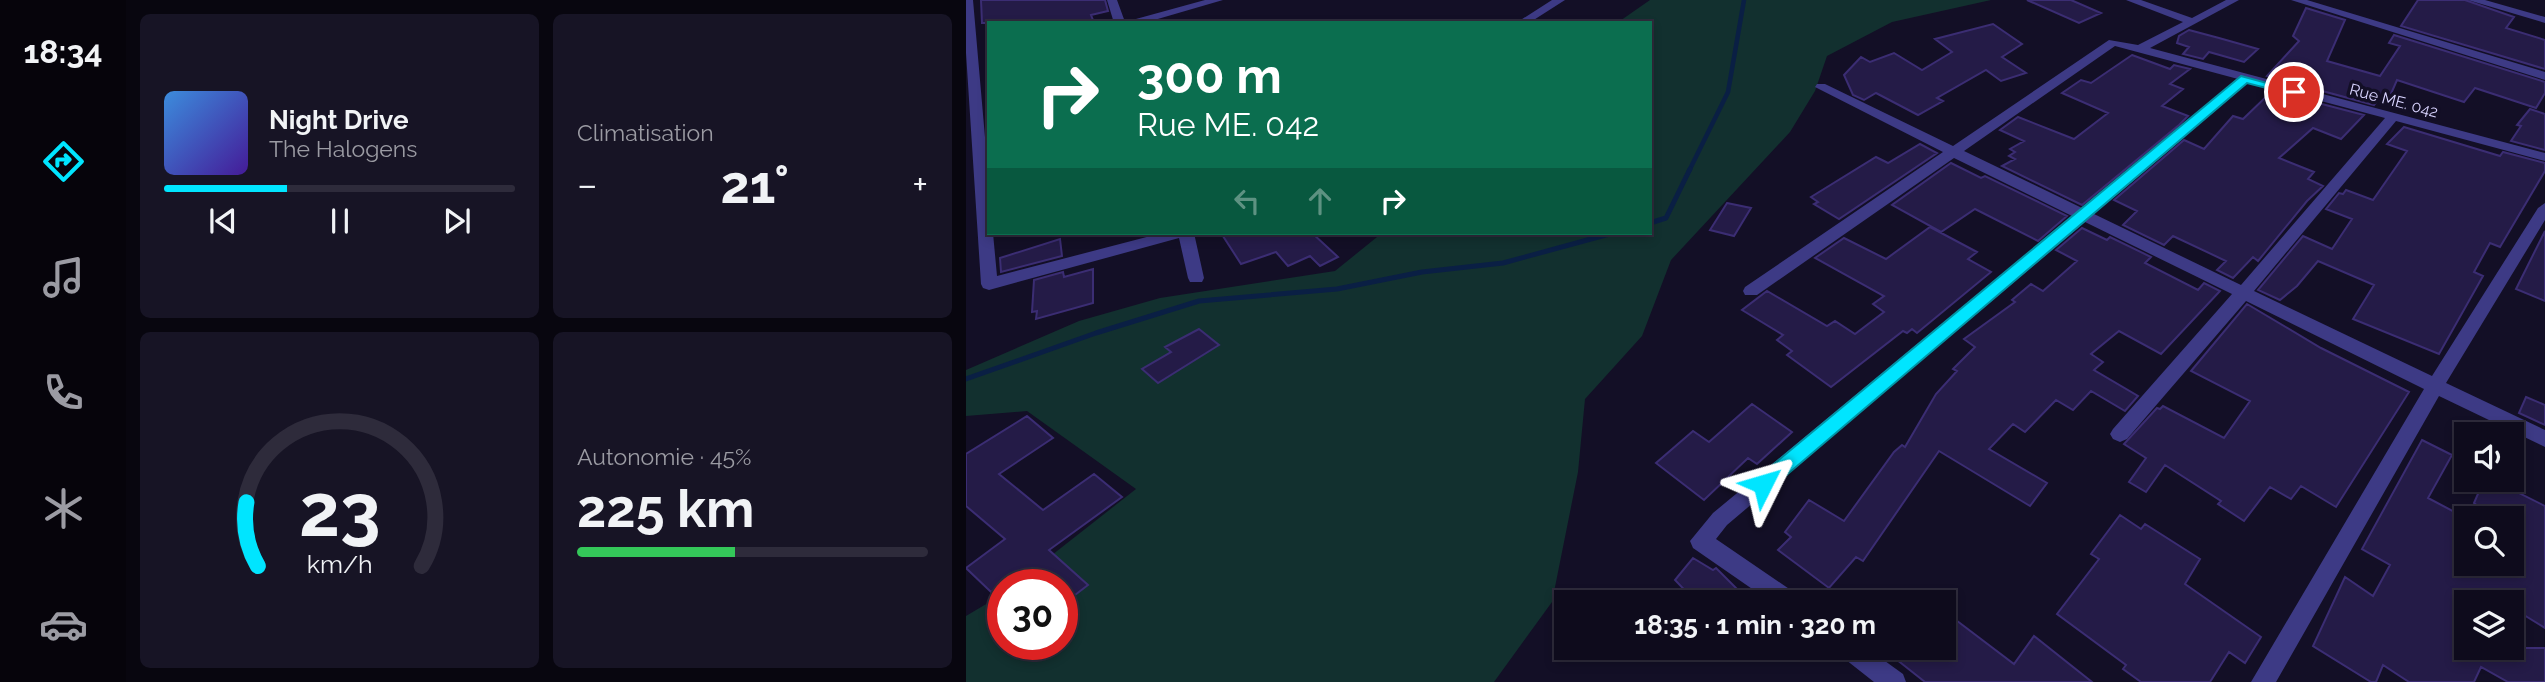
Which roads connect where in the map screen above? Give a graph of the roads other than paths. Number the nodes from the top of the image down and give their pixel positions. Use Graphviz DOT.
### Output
graph roads {
  1 [pos="968,0"];
  2 [pos="1112,0"];
  3 [pos="1218,0"];
  4 [pos="1560,0"];
  5 [pos="2131,0"];
  6 [pos="2234,0"];
  7 [pos="2296,0"];
  8 [pos="2473,0"];
  9 [pos="2545,20"];
  10 [pos="1119,21"];
  11 [pos="1137,21"];
  12 [pos="1524,21"];
  13 [pos="2193,22"];
  14 [pos="2140,49"];
  15 [pos="987,58"];
  16 [pos="969,62"];
  17 [pos="2545,76"];
  18 [pos="2245,79"];
  19 [pos="1821,88"];
  20 [pos="2393,117"];
  21 [pos="984,133"];
  22 [pos="1955,152"];
  23 [pos="2545,157"];
  24 [pos="2545,208"];
  25 [pos="2085,215"];
  26 [pos="987,224"];
  27 [pos="987,235"];
  28 [pos="1172,235"];
  29 [pos="1186,235"];
  30 [pos="1196,278"];
  31 [pos="1751,291"];
  32 [pos="2245,292"];
  33 [pos="2435,386"];
  34 [pos="2120,434"];
  35 [pos="2545,439"];
  36 [pos="1772,590"];
  37 [pos="1865,660"];
  38 [pos="1894,682"];
  39 [pos="2263,682"];
  1 -- 16 [label="street"];
  2 -- 10 [label="street"];
  3 -- 11 [label="street"];
  4 -- 12 [label="street"];
  5 -- 13 [label="street"];
  6 -- 13 [label="street"];
  7 -- 17 [label="street"];
  8 -- 9 [label="street"];
  13 -- 14 [label="street"];
  14 -- 18 [label="street, Rue ME. 042"];
  14 -- 22 [label="street, Rue ME. 042"];
  15 -- 16 [label="street"];
  16 -- 21 [label="street"];
  18 -- 20 [label="street, Rue ME. 042"];
  18 -- 25 [label="street"];
  19 -- 22 [label="street"];
  20 -- 23 [label="street, Rue ME. 042"];
  20 -- 32 [label="street"];
  21 -- 26 [label="street"];
  22 -- 25 [label="street"];
  22 -- 31 [label="street"];
  24 -- 33 [label="street"];
  25 -- 32 [label="street"];
  25 -- 36 [label="street"];
  27 -- 28 [label="street"];
  29 -- 30 [label="street"];
  32 -- 33 [label="street"];
  32 -- 34 [label="street"];
  33 -- 35 [label="street"];
  33 -- 39 [label="street"];
  37 -- 38 [label="street"];
}
